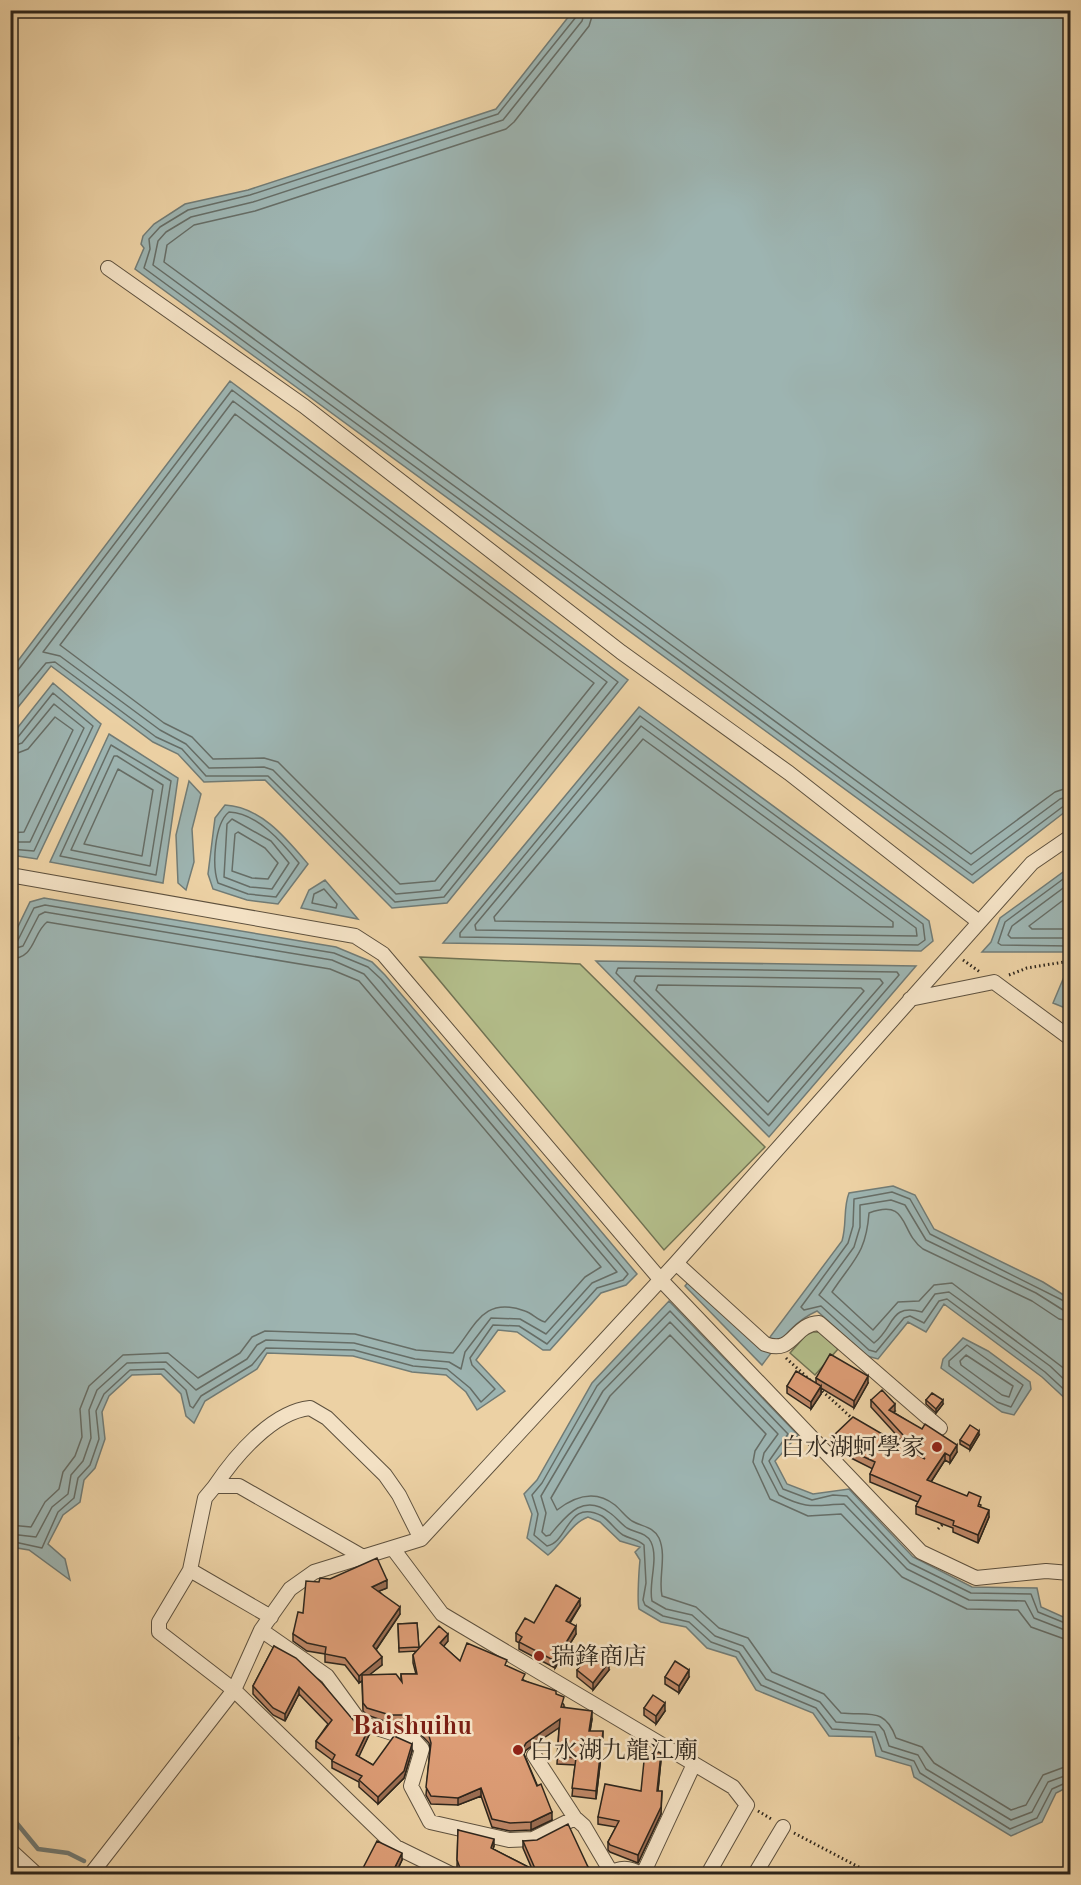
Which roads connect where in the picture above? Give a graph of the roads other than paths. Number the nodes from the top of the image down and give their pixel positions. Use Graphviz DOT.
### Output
graph roads {
  1 [pos="108,268"];
  2 [pos="1071,837"];
  3 [pos="10,875"];
  4 [pos="979,922"];
  5 [pos="910,999"];
  6 [pos="1071,1038"];
  7 [pos="676,1263"];
  8 [pos="660,1279"];
  9 [pos="940,1428"];
  10 [pos="215,1486"];
  11 [pos="421,1539"];
  12 [pos="394,1550"];
  13 [pos="365,1558"];
  14 [pos="190,1570"];
  15 [pos="1071,1573"];
  16 [pos="271,1617"];
  17 [pos="261,1630"];
  18 [pos="234,1690"];
  19 [pos="534,1755"];
  20 [pos="694,1764"];
  21 [pos="575,1818"];
  22 [pos="783,1827"];
  23 [pos="10,1850"];
  24 [pos="610,1873"];
  25 [pos="36,1875"];
  26 [pos="91,1875"];
  27 [pos="452,1875"];
  28 [pos="641,1875"];
  29 [pos="708,1875"];
  30 [pos="755,1875"];
  1 -- 4 [label="street"];
  2 -- 4 [label="street"];
  3 -- 8 [label="street"];
  4 -- 5 [label="street"];
  5 -- 6 [label="street"];
  5 -- 7 [label="street"];
  7 -- 8 [label="street"];
  7 -- 9 [label="street"];
  8 -- 11 [label="street"];
  8 -- 15 [label="street"];
  10 -- 11 [label="street"];
  10 -- 13 [label="street"];
  10 -- 14 [label="street"];
  11 -- 12 [label="street"];
  12 -- 13 [label="street"];
  12 -- 20 [label="street"];
  13 -- 16 [label="street"];
  14 -- 16 [label="street"];
  14 -- 18 [label="street"];
  16 -- 17 [label="street"];
  17 -- 18 [label="street"];
  17 -- 21 [label="street"];
  18 -- 26 [label="street"];
  18 -- 27 [label="street"];
  19 -- 21 [label="street"];
  20 -- 28 [label="street"];
  20 -- 29 [label="street"];
  21 -- 24 [label="street"];
  22 -- 30 [label="street"];
  23 -- 25 [label="street"];
  24 -- 28 [label="street"];
}
